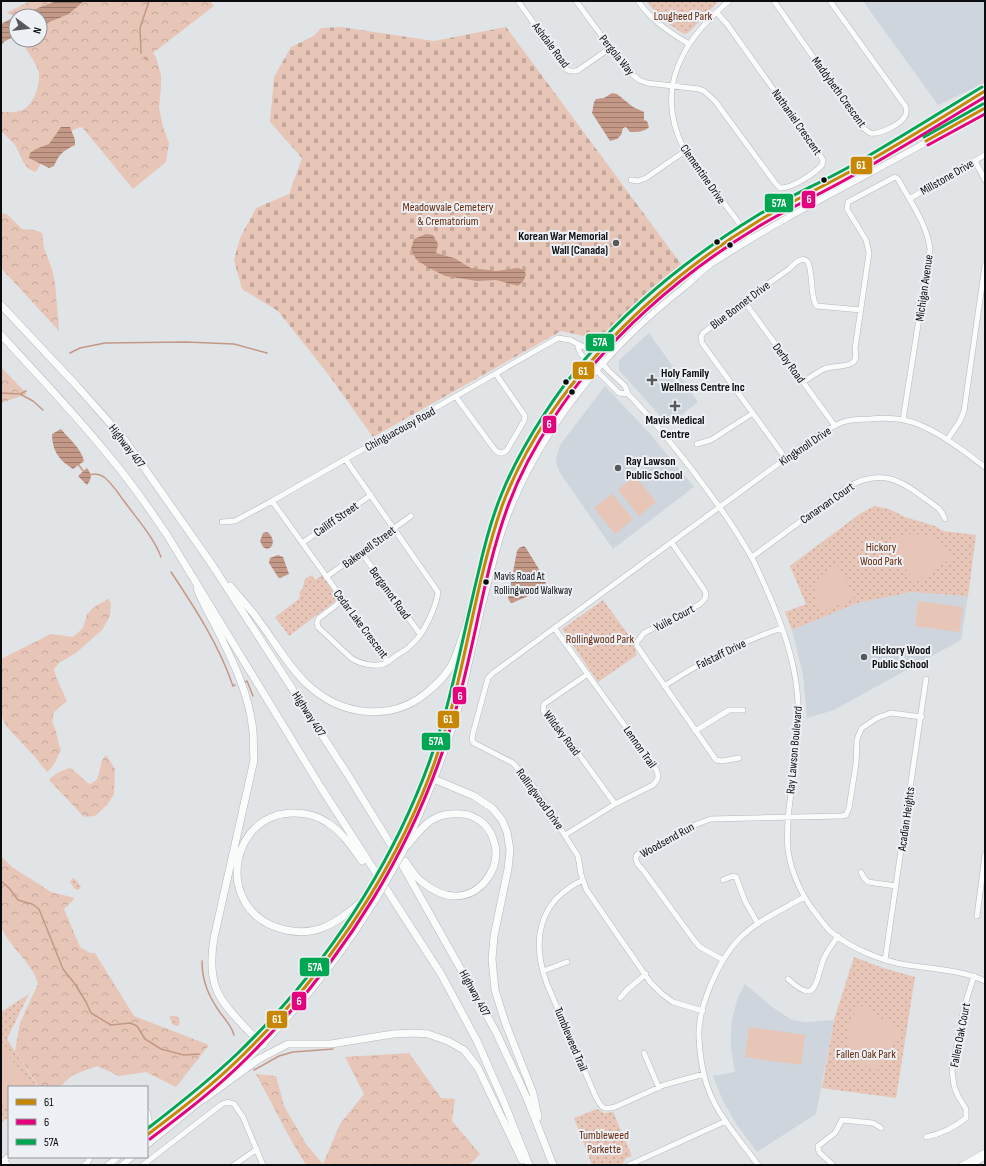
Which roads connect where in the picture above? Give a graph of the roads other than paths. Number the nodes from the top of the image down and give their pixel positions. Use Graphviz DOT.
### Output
graph roads {
  1 [pos="518,1"];
  2 [pos="576,1"];
  3 [pos="638,1"];
  4 [pos="729,1"];
  5 [pos="774,1"];
  6 [pos="830,1"];
  7 [pos="717,13"];
  8 [pos="689,44"];
  9 [pos="610,48"];
  10 [pos="672,86"];
  11 [pos="985,91"];
  12 [pos="985,108"];
  13 [pos="685,151"];
  14 [pos="985,155"];
  15 [pos="975,161"];
  16 [pos="852,171"];
  17 [pos="632,180"];
  18 [pos="857,180"];
  19 [pos="985,180"];
  20 [pos="909,199"];
  21 [pos="744,230"];
  22 [pos="751,239"];
  23 [pos="985,265"];
  24 [pos="744,301"];
  25 [pos="1,305"];
  26 [pos="862,310"];
  27 [pos="1,335"];
  28 [pos="577,344"];
  29 [pos="595,356"];
  30 [pos="589,363"];
  31 [pos="602,364"];
  32 [pos="597,370"];
  33 [pos="496,374"];
  34 [pos="803,382"];
  35 [pos="628,394"];
  36 [pos="456,397"];
  37 [pos="753,413"];
  38 [pos="904,420"];
  39 [pos="835,426"];
  40 [pos="947,440"];
  41 [pos="697,444"];
  42 [pos="786,459"];
  43 [pos="346,460"];
  44 [pos="985,468"];
  45 [pos="371,495"];
  46 [pos="272,501"];
  47 [pos="720,507"];
  48 [pos="411,516"];
  49 [pos="944,519"];
  50 [pos="222,522"];
  51 [pos="394,528"];
  52 [pos="672,542"];
  53 [pos="302,543"];
  54 [pos="361,552"];
  55 [pos="752,557"];
  56 [pos="211,563"];
  57 [pos="191,573"];
  58 [pos="326,577"];
  59 [pos="480,586"];
  60 [pos="343,600"];
  61 [pos="555,628"];
  62 [pos="782,628"];
  63 [pos="420,634"];
  64 [pos="388,662"];
  65 [pos="588,674"];
  66 [pos="926,679"];
  67 [pos="664,686"];
  68 [pos="743,710"];
  69 [pos="922,717"];
  70 [pos="695,731"];
  71 [pos="739,758"];
  72 [pos="432,778"];
  73 [pos="615,804"];
  74 [pos="788,817"];
  75 [pos="565,835"];
  76 [pos="391,845"];
  77 [pos="406,847"];
  78 [pos="985,854"];
  79 [pos="861,872"];
  80 [pos="375,873"];
  81 [pos="583,880"];
  82 [pos="723,880"];
  83 [pos="896,886"];
  84 [pos="376,893"];
  85 [pos="804,897"];
  86 [pos="977,916"];
  87 [pos="758,924"];
  88 [pos="838,936"];
  89 [pos="723,960"];
  90 [pos="885,960"];
  91 [pos="567,962"];
  92 [pos="543,971"];
  93 [pos="646,974"];
  94 [pos="974,976"];
  95 [pos="788,979"];
  96 [pos="985,981"];
  97 [pos="620,998"];
  98 [pos="703,1011"];
  99 [pos="257,1040"];
  100 [pos="263,1045"];
  101 [pos="644,1054"];
  102 [pos="704,1074"];
  103 [pos="659,1088"];
  104 [pos="200,1100"];
  105 [pos="148,1117"];
  106 [pos="726,1121"];
  107 [pos="881,1128"];
  108 [pos="148,1132"];
  109 [pos="541,1133"];
  110 [pos="148,1134"];
  111 [pos="926,1137"];
  112 [pos="148,1144"];
  113 [pos="257,1149"];
  114 [pos="985,1152"];
  115 [pos="985,1157"];
  116 [pos="117,1158"];
  117 [pos="131,1158"];
  118 [pos="3,1161"];
  119 [pos="8,1165"];
  120 [pos="108,1165"];
  121 [pos="122,1165"];
  122 [pos="143,1165"];
  123 [pos="234,1165"];
  124 [pos="263,1165"];
  125 [pos="525,1165"];
  126 [pos="528,1165"];
  127 [pos="553,1165"];
  128 [pos="629,1165"];
  129 [pos="758,1165"];
  130 [pos="833,1165"];
  131 [pos="962,1165"];
  132 [pos="972,1165"];
  1 -- 9 [label="street, Ashdale Road"];
  2 -- 9 [label="street, Pergola Way"];
  3 -- 8 [label="street"];
  4 -- 7 [label="street, Clementine Drive"];
  5 -- 6 [label="street, Maddybeth Crescent"];
  7 -- 8 [label="street, Clementine Drive"];
  7 -- 10 [label="street, Nathaniel Crescent"];
  8 -- 10 [label="street, Clementine Drive"];
  9 -- 10 [label="street, Pergola Way"];
  10 -- 13 [label="street, Clementine Drive"];
  11 -- 16 [label="main road"];
  12 -- 18 [label="main road"];
  13 -- 17 [label="street"];
  13 -- 21 [label="street, Clementine Drive"];
  14 -- 15 [label="street, Millstone Drive"];
  15 -- 19 [label="street"];
  15 -- 20 [label="street, Millstone Drive"];
  16 -- 18 [label="main road"];
  16 -- 21 [label="main road"];
  18 -- 22 [label="main road"];
  20 -- 26 [label="street, Michigan Avenue"];
  20 -- 38 [label="street, Michigan Avenue"];
  21 -- 22 [label="street, Clementine Drive"];
  21 -- 29 [label="main road"];
  22 -- 31 [label="main road"];
  23 -- 40 [label="street"];
  24 -- 26 [label="street, Blue Bonnet Drive"];
  24 -- 34 [label="street, Derby Road"];
  24 -- 37 [label="street, Blue Bonnet Drive"];
  25 -- 56 [label="highway, Highway 407"];
  26 -- 34 [label="street, Michigan Avenue"];
  27 -- 57 [label="highway, Highway 407"];
  28 -- 29 [label="street, Ray Lawson Boulevard"];
  28 -- 30 [label="street, Ray Lawson Boulevard"];
  28 -- 33 [label="street, Chinguacousy Road"];
  29 -- 30 [label="main road"];
  29 -- 31 [label="street, Ray Lawson Boulevard"];
  30 -- 32 [label="street, Ray Lawson Boulevard"];
  30 -- 59 [label="main road"];
  31 -- 32 [label="main road"];
  31 -- 35 [label="street, Ray Lawson Boulevard"];
  32 -- 35 [label="street, Ray Lawson Boulevard"];
  32 -- 72 [label="main road"];
  33 -- 36 [label="street, Chinguacousy Road"];
  33 -- 36 [label="street"];
  34 -- 39 [label="street, Derby Road"];
  35 -- 47 [label="street, Ray Lawson Boulevard"];
  36 -- 43 [label="street, Chinguacousy Road"];
  37 -- 41 [label="street"];
  37 -- 42 [label="street, Blue Bonnet Drive"];
  38 -- 39 [label="street, Kingknoll Drive"];
  38 -- 40 [label="street, Kingknoll Drive"];
  39 -- 42 [label="street, Kingknoll Drive"];
  40 -- 44 [label="street, Kingknoll Drive"];
  42 -- 47 [label="street, Kingknoll Drive"];
  43 -- 45 [label="street, Cedar Lake Crescent"];
  43 -- 46 [label="street, Chinguacousy Road"];
  45 -- 51 [label="street, Cedar Lake Crescent"];
  45 -- 53 [label="street, Cailiff Street"];
  46 -- 50 [label="street, Chinguacousy Road"];
  46 -- 53 [label="street, Cedar Lake Crescent"];
  47 -- 52 [label="street, Rollingwood Drive"];
  47 -- 55 [label="street, Ray Lawson Boulevard"];
  48 -- 51 [label="street, Bakewell Street"];
  49 -- 55 [label="street, Canarvan Court"];
  51 -- 54 [label="street, Bakewell Street"];
  51 -- 63 [label="street, Cedar Lake Crescent"];
  52 -- 61 [label="street, Rollingwood Drive"];
  52 -- 67 [label="street, Yuile Court"];
  53 -- 58 [label="street, Cedar Lake Crescent"];
  54 -- 58 [label="street, Bakewell Street"];
  54 -- 63 [label="street, Bergamot Road"];
  55 -- 62 [label="street, Ray Lawson Boulevard"];
  56 -- 59 [label="highway"];
  56 -- 76 [label="highway, Highway 407"];
  57 -- 80 [label="highway, Highway 407"];
  57 -- 99 [label="highway"];
  58 -- 60 [label="street, Cedar Lake Crescent"];
  59 -- 72 [label="main road"];
  60 -- 64 [label="street, Cedar Lake Crescent"];
  60 -- 64 [label="street"];
  61 -- 65 [label="street, Lennon Trail"];
  61 -- 75 [label="street, Rollingwood Drive"];
  62 -- 67 [label="street, Falstaff Drive"];
  62 -- 74 [label="street, Ray Lawson Boulevard"];
  63 -- 64 [label="street, Cedar Lake Crescent"];
  65 -- 73 [label="street, Lennon Trail"];
  65 -- 73 [label="street, Wildsky Road"];
  66 -- 69 [label="street, Acadian Heights"];
  67 -- 70 [label="street, Yuile Court"];
  68 -- 70 [label="street"];
  69 -- 74 [label="street"];
  69 -- 83 [label="street, Acadian Heights"];
  70 -- 71 [label="street, Yuile Court"];
  72 -- 77 [label="main road"];
  72 -- 84 [label="main road, bridge"];
  72 -- 109 [label="highway"];
  73 -- 75 [label="street, Lennon Trail"];
  74 -- 85 [label="street, Ray Lawson Boulevard"];
  74 -- 89 [label="street, Woodsend Run"];
  75 -- 81 [label="street, Rollingwood Drive"];
  76 -- 77 [label="highway"];
  76 -- 109 [label="highway, Highway 407"];
  77 -- 84 [label="main road, bridge"];
  78 -- 86 [label="street"];
  79 -- 83 [label="street"];
  80 -- 84 [label="highway"];
  80 -- 126 [label="highway, Highway 407"];
  81 -- 92 [label="street, Tumbleweed Trail"];
  81 -- 93 [label="street, Rollingwood Drive"];
  82 -- 87 [label="street"];
  83 -- 90 [label="street, Acadian Heights"];
  84 -- 99 [label="main road"];
  84 -- 100 [label="main road"];
  85 -- 87 [label="street"];
  85 -- 88 [label="street, Ray Lawson Boulevard"];
  87 -- 89 [label="street"];
  88 -- 90 [label="street, Ray Lawson Boulevard"];
  88 -- 95 [label="street"];
  89 -- 98 [label="street"];
  90 -- 94 [label="street, Ray Lawson Boulevard"];
  91 -- 92 [label="street"];
  92 -- 103 [label="street, Tumbleweed Trail"];
  93 -- 97 [label="street"];
  93 -- 98 [label="street, Rollingwood Drive"];
  94 -- 96 [label="street, Ray Lawson Boulevard"];
  94 -- 111 [label="street, Fallen Oak Court"];
  98 -- 102 [label="street"];
  99 -- 100 [label="highway"];
  99 -- 104 [label="main road"];
  100 -- 104 [label="main road"];
  101 -- 103 [label="street"];
  102 -- 103 [label="street, Tumbleweed Trail"];
  102 -- 106 [label="street"];
  104 -- 110 [label="main road"];
  104 -- 112 [label="main road"];
  104 -- 125 [label="highway"];
  105 -- 108 [label="main road"];
  106 -- 128 [label="street"];
  106 -- 129 [label="street"];
  107 -- 130 [label="street"];
  109 -- 127 [label="highway, Highway 407"];
  113 -- 122 [label="street"];
  113 -- 123 [label="street"];
  113 -- 124 [label="street"];
  114 -- 131 [label="street"];
  115 -- 132 [label="street"];
  116 -- 120 [label="main road"];
  117 -- 121 [label="main road"];
  118 -- 119 [label="street"];
}
